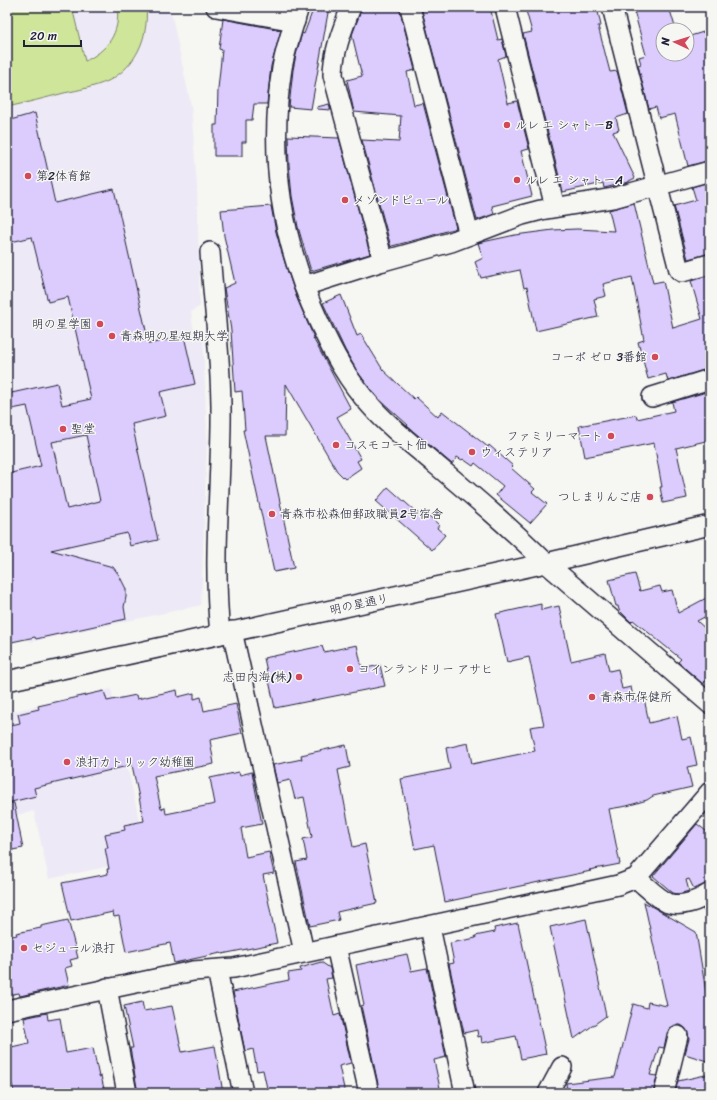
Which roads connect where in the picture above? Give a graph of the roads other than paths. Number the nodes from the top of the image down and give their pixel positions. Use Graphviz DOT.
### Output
graph roads {
  1 [pos="216,7"];
  2 [pos="352,7"];
  3 [pos="410,7"];
  4 [pos="506,7"];
  5 [pos="612,7"];
  6 [pos="297,14"];
  7 [pos="710,170"];
  8 [pos="657,185"];
  9 [pos="555,207"];
  10 [pos="469,235"];
  11 [pos="210,252"];
  12 [pos="383,260"];
  13 [pos="710,264"];
  14 [pos="304,286"];
  15 [pos="710,379"];
  16 [pos="652,397"];
  17 [pos="710,525"];
  18 [pos="546,563"];
  19 [pos="226,633"];
  20 [pos="7,681"];
  21 [pos="707,697"];
  22 [pos="710,792"];
  23 [pos="636,878"];
  24 [pos="710,893"];
  25 [pos="430,926"];
  26 [pos="336,946"];
  27 [pos="304,952"];
  28 [pos="217,970"];
  29 [pos="107,988"];
  30 [pos="7,1010"];
  31 [pos="678,1036"];
  32 [pos="562,1067"];
  33 [pos="127,1093"];
  34 [pos="243,1093"];
  35 [pos="369,1093"];
  36 [pos="465,1093"];
  37 [pos="548,1093"];
  38 [pos="664,1093"];
  1 -- 6 [label="street"];
  2 -- 12 [label="street"];
  3 -- 10 [label="street"];
  4 -- 9 [label="street"];
  5 -- 8 [label="street"];
  6 -- 14 [label="street"];
  7 -- 8 [label="street"];
  8 -- 9 [label="street"];
  8 -- 13 [label="street"];
  9 -- 10 [label="street"];
  10 -- 12 [label="street"];
  11 -- 19 [label="street"];
  12 -- 14 [label="street"];
  14 -- 18 [label="street"];
  15 -- 16 [label="street"];
  17 -- 18 [label="street, 明の星通り"];
  18 -- 19 [label="street, 明の星通り"];
  18 -- 21 [label="street"];
  19 -- 20 [label="street, 明の星通り"];
  19 -- 27 [label="street"];
  22 -- 23 [label="street"];
  23 -- 24 [label="street"];
  23 -- 25 [label="street"];
  25 -- 26 [label="street"];
  25 -- 36 [label="street"];
  26 -- 27 [label="street"];
  26 -- 35 [label="street"];
  27 -- 28 [label="street"];
  28 -- 29 [label="street"];
  28 -- 34 [label="street"];
  29 -- 30 [label="street"];
  29 -- 33 [label="street"];
  31 -- 38 [label="street"];
  32 -- 37 [label="street"];
}
